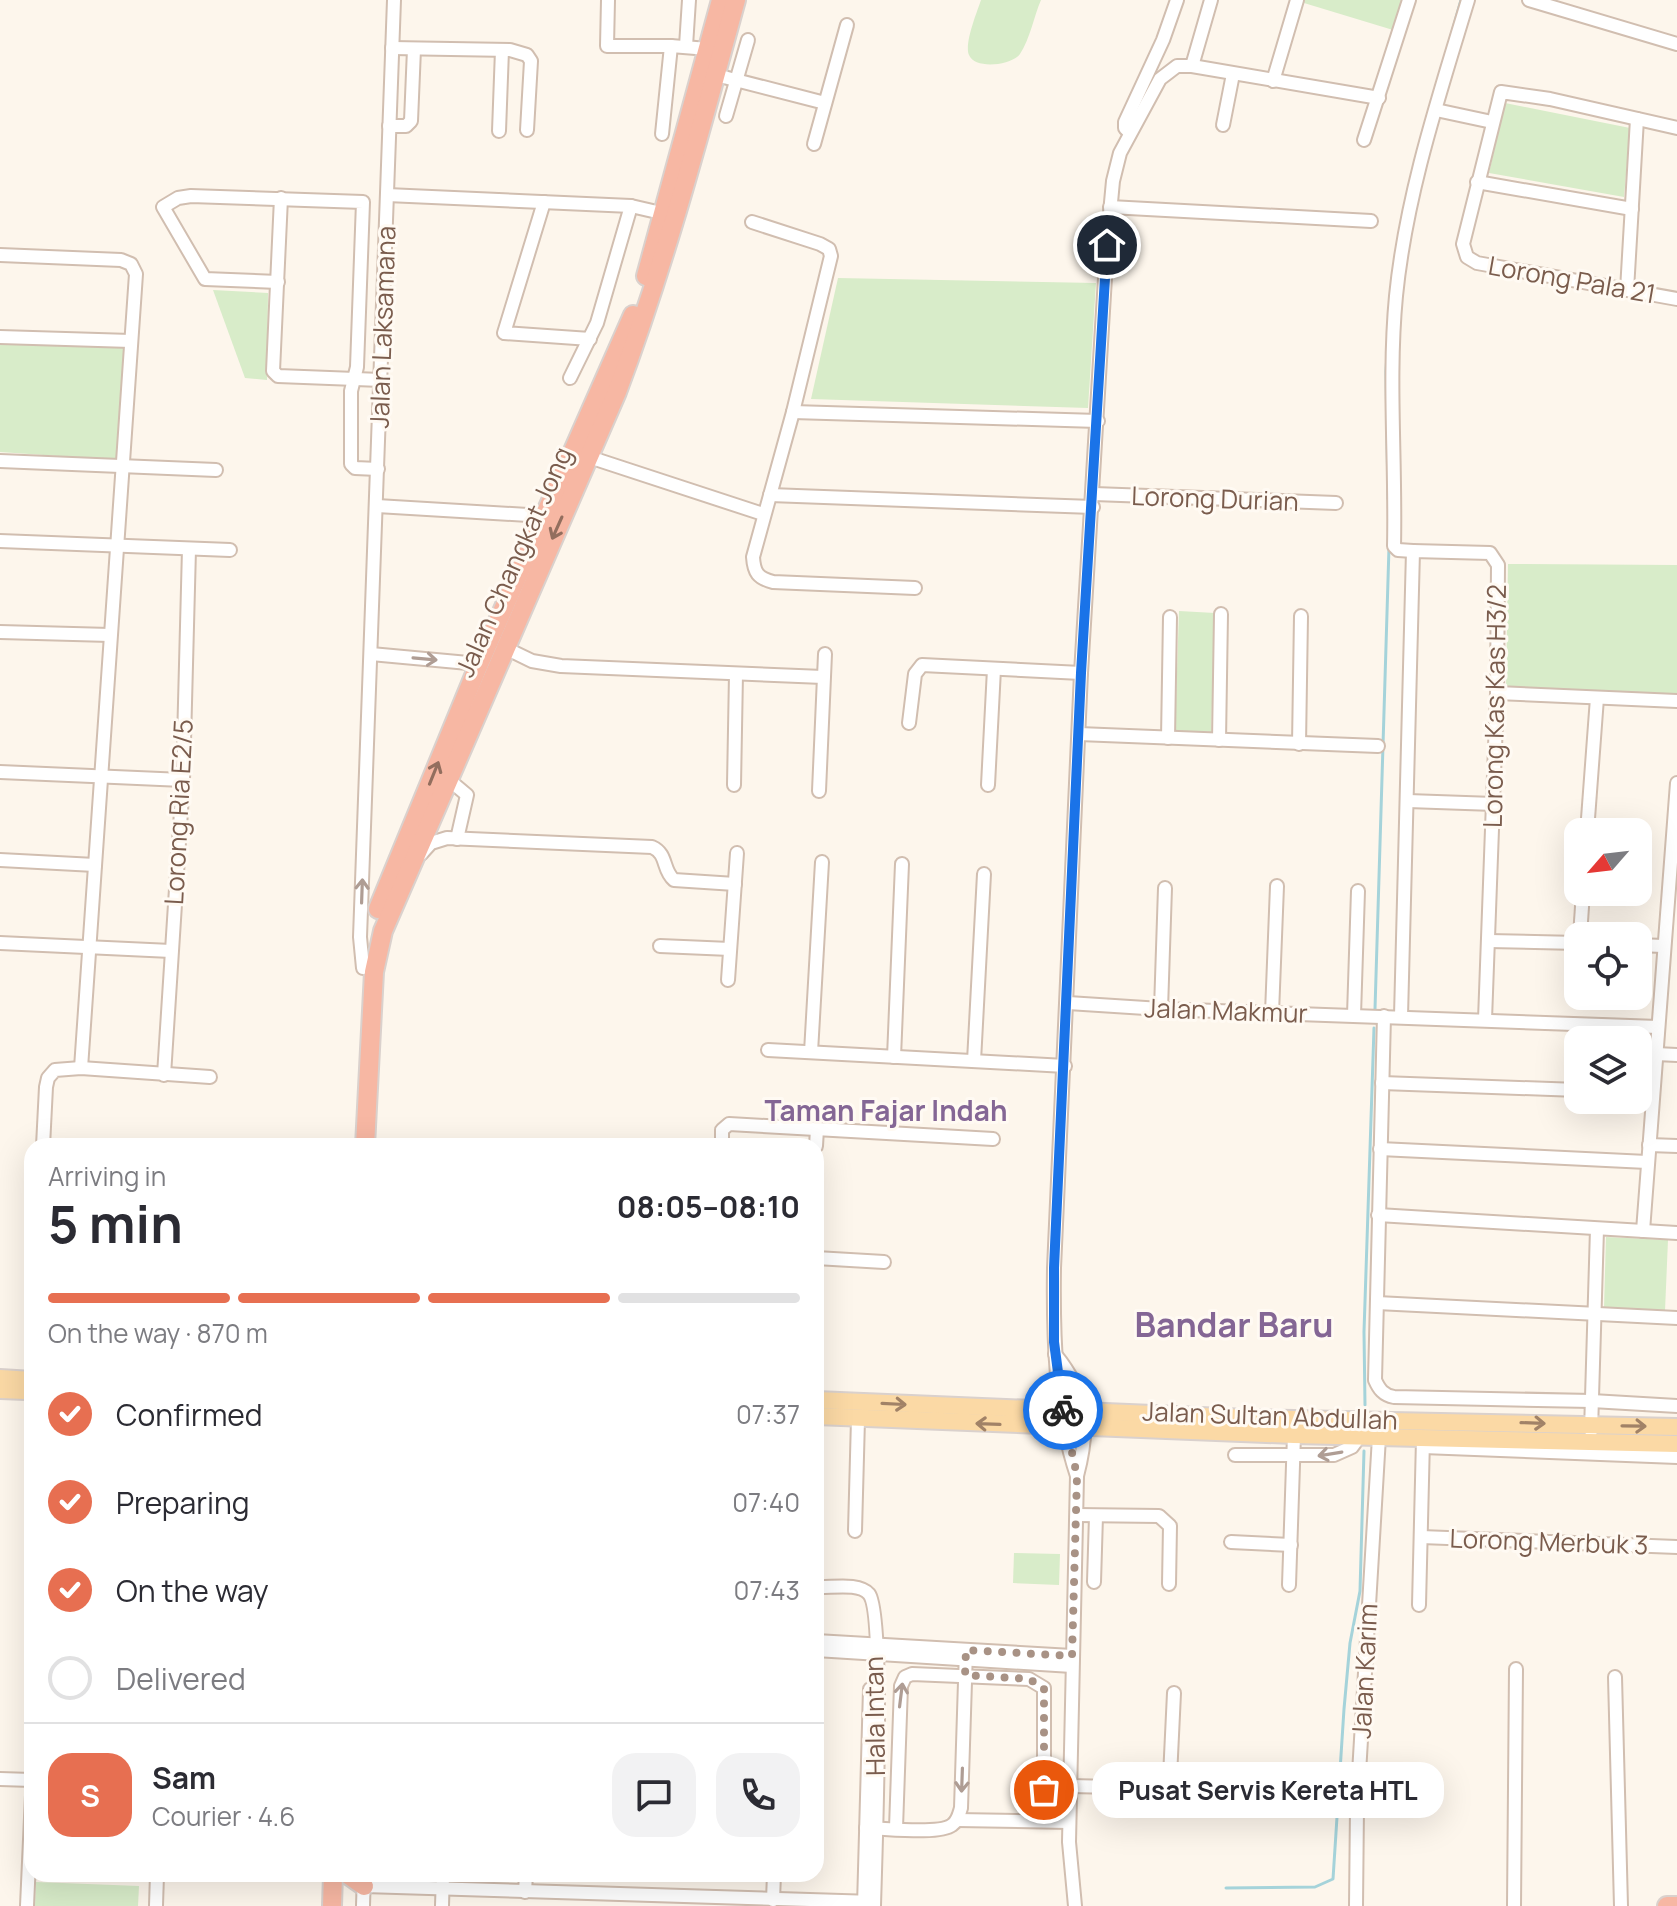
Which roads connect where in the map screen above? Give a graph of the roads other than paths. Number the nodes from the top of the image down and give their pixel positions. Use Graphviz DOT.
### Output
graph roads {
  1 [pos="394,0"];
  2 [pos="608,0"];
  3 [pos="689,0"];
  4 [pos="721,0"];
  5 [pos="736,0"];
  6 [pos="1177,0"];
  7 [pos="1211,0"];
  8 [pos="1297,0"];
  9 [pos="1409,0"];
  10 [pos="1468,0"];
  11 [pos="1529,0"];
  12 [pos="847,25"];
  13 [pos="748,40"];
  14 [pos="1677,44"];
  15 [pos="671,46"];
  16 [pos="686,46"];
  17 [pos="392,48"];
  18 [pos="414,49"];
  19 [pos="708,49"];
  20 [pos="502,50"];
  21 [pos="1192,66"];
  22 [pos="1233,74"];
  23 [pos="716,75"];
  24 [pos="737,80"];
  25 [pos="1273,81"];
  26 [pos="1379,98"];
  27 [pos="825,103"];
  28 [pos="1436,110"];
  29 [pos="726,116"];
  30 [pos="1637,119"];
  31 [pos="1492,122"];
  32 [pos="1223,125"];
  33 [pos="389,126"];
  34 [pos="1677,128"];
  35 [pos="527,130"];
  36 [pos="499,131"];
  37 [pos="1130,133"];
  38 [pos="662,134"];
  39 [pos="1364,140"];
  40 [pos="814,144"];
  41 [pos="1477,182"];
  42 [pos="387,195"];
  43 [pos="281,198"];
  44 [pos="544,202"];
  45 [pos="631,206"];
  46 [pos="1110,207"];
  47 [pos="1632,209"];
  48 [pos="670,215"];
  49 [pos="1371,221"];
  50 [pos="752,222"];
  51 [pos="0,255"];
  52 [pos="278,282"];
  53 [pos="1627,290"];
  54 [pos="1677,299"];
  55 [pos="0,337"];
  56 [pos="590,339"];
  57 [pos="131,341"];
  58 [pos="570,378"];
  59 [pos="354,379"];
  60 [pos="381,380"];
  61 [pos="793,412"];
  62 [pos="609,413"];
  63 [pos="1098,421"];
  64 [pos="577,442"];
  65 [pos="589,457"];
  66 [pos="0,461"];
  67 [pos="123,467"];
  68 [pos="378,469"];
  69 [pos="216,470"];
  70 [pos="770,495"];
  71 [pos="1093,500"];
  72 [pos="1336,503"];
  73 [pos="377,506"];
  74 [pos="763,514"];
  75 [pos="544,516"];
  76 [pos="0,541"];
  77 [pos="116,545"];
  78 [pos="189,549"];
  79 [pos="230,550"];
  80 [pos="1413,551"];
  81 [pos="915,588"];
  82 [pos="1221,614"];
  83 [pos="1301,616"];
  84 [pos="1170,617"];
  85 [pos="0,632"];
  86 [pos="110,635"];
  87 [pos="505,648"];
  88 [pos="371,654"];
  89 [pos="825,654"];
  90 [pos="479,664"];
  91 [pos="994,669"];
  92 [pos="1081,673"];
  93 [pos="736,674"];
  94 [pos="823,677"];
  95 [pos="1497,693"];
  96 [pos="1597,698"];
  97 [pos="1677,701"];
  98 [pos="477,711"];
  99 [pos="909,723"];
  100 [pos="1079,734"];
  101 [pos="1168,738"];
  102 [pos="1219,740"];
  103 [pos="447,741"];
  104 [pos="1299,744"];
  105 [pos="1378,746"];
  106 [pos="0,772"];
  107 [pos="102,777"];
  108 [pos="448,779"];
  109 [pos="183,780"];
  110 [pos="1677,783"];
  111 [pos="734,785"];
  112 [pos="988,785"];
  113 [pos="819,791"];
  114 [pos="1676,798"];
  115 [pos="1408,801"];
  116 [pos="438,803"];
  117 [pos="1494,804"];
  118 [pos="1588,818"];
  119 [pos="452,839"];
  120 [pos="737,853"];
  121 [pos="0,860"];
  122 [pos="822,862"];
  123 [pos="902,864"];
  124 [pos="95,865"];
  125 [pos="412,865"];
  126 [pos="984,874"];
  127 [pos="735,884"];
  128 [pos="1277,886"];
  129 [pos="1165,888"];
  130 [pos="1358,891"];
  131 [pos="1489,941"];
  132 [pos="0,943"];
  133 [pos="1564,943"];
  134 [pos="660,946"];
  135 [pos="1652,946"];
  136 [pos="1663,946"];
  137 [pos="90,947"];
  138 [pos="730,949"];
  139 [pos="171,951"];
  140 [pos="363,968"];
  141 [pos="728,980"];
  142 [pos="1068,1003"];
  143 [pos="1161,1009"];
  144 [pos="1272,1013"];
  145 [pos="1354,1015"];
  146 [pos="1384,1016"];
  147 [pos="1401,1016"];
  148 [pos="1485,1020"];
  149 [pos="1658,1027"];
  150 [pos="768,1050"];
  151 [pos="811,1052"];
  152 [pos="1656,1054"];
  153 [pos="1677,1055"];
  154 [pos="894,1057"];
  155 [pos="974,1061"];
  156 [pos="1065,1066"];
  157 [pos="81,1068"];
  158 [pos="164,1075"];
  159 [pos="210,1077"];
  160 [pos="1382,1083"];
  161 [pos="1564,1090"];
  162 [pos="1653,1093"];
  163 [pos="817,1129"];
  164 [pos="44,1138"];
  165 [pos="355,1138"];
  166 [pos="365,1138"];
  167 [pos="722,1138"];
  168 [pos="816,1138"];
  169 [pos="993,1139"];
  170 [pos="1649,1145"];
  171 [pos="1677,1146"];
  172 [pos="1380,1149"];
  173 [pos="1647,1162"];
  174 [pos="1378,1215"];
  175 [pos="1597,1229"];
  176 [pos="1643,1231"];
  177 [pos="1677,1233"];
  178 [pos="824,1258"];
  179 [pos="884,1262"];
  180 [pos="1377,1303"];
  181 [pos="1594,1314"];
  182 [pos="1677,1318"];
  183 [pos="1055,1354"];
  184 [pos="0,1378"];
  185 [pos="24,1380"];
  186 [pos="0,1390"];
  187 [pos="24,1391"];
  188 [pos="1448,1398"];
  189 [pos="824,1400"];
  190 [pos="1592,1401"];
  191 [pos="1677,1406"];
  192 [pos="1063,1409"];
  193 [pos="1083,1410"];
  194 [pos="824,1417"];
  195 [pos="1269,1418"];
  196 [pos="858,1419"];
  197 [pos="1321,1419"];
  198 [pos="1447,1421"];
  199 [pos="1066,1427"];
  200 [pos="1677,1427"];
  201 [pos="1084,1428"];
  202 [pos="1591,1434"];
  203 [pos="1294,1435"];
  204 [pos="1424,1435"];
  205 [pos="1360,1436"];
  206 [pos="1379,1437"];
  207 [pos="1677,1444"];
  208 [pos="1235,1455"];
  209 [pos="1293,1457"];
  210 [pos="1677,1457"];
  211 [pos="1077,1476"];
  212 [pos="1077,1515"];
  213 [pos="1096,1516"];
  214 [pos="855,1531"];
  215 [pos="1421,1537"];
  216 [pos="1231,1542"];
  217 [pos="1291,1545"];
  218 [pos="1677,1547"];
  219 [pos="1094,1582"];
  220 [pos="1169,1584"];
  221 [pos="1289,1585"];
  222 [pos="824,1587"];
  223 [pos="1419,1605"];
  224 [pos="824,1642"];
  225 [pos="824,1650"];
  226 [pos="874,1650"];
  227 [pos="966,1654"];
  228 [pos="1072,1661"];
  229 [pos="1516,1669"];
  230 [pos="965,1675"];
  231 [pos="1615,1677"];
  232 [pos="1174,1693"];
  233 [pos="0,1779"];
  234 [pos="24,1780"];
  235 [pos="1070,1786"];
  236 [pos="957,1820"];
  237 [pos="1044,1821"];
  238 [pos="1069,1822"];
  239 [pos="871,1828"];
  240 [pos="896,1828"];
  241 [pos="28,1882"];
  242 [pos="157,1882"];
  243 [pos="322,1882"];
  244 [pos="333,1882"];
  245 [pos="364,1882"];
  246 [pos="380,1882"];
  247 [pos="443,1882"];
  248 [pos="526,1882"];
  249 [pos="774,1882"];
  250 [pos="443,1890"];
  251 [pos="525,1892"];
  252 [pos="773,1900"];
  253 [pos="644,1901"];
  254 [pos="869,1904"];
  255 [pos="27,1906"];
  256 [pos="156,1906"];
  257 [pos="321,1906"];
  258 [pos="332,1906"];
  259 [pos="363,1906"];
  260 [pos="442,1906"];
  261 [pos="1075,1906"];
  262 [pos="1356,1906"];
  263 [pos="1514,1906"];
  264 [pos="1621,1906"];
  265 [pos="1667,1906"];
  266 [pos="1677,1906"];
  1 -- 17 [label="street, Jalan Laksamana"];
  2 -- 15 [label="street"];
  3 -- 16 [label="street"];
  4 -- 19 [label="highway, Jalan Changkat Jong"];
  5 -- 23 [label="highway, Jalan Changkat Jong"];
  6 -- 37 [label="street"];
  7 -- 21 [label="street"];
  8 -- 25 [label="street"];
  9 -- 26 [label="street"];
  10 -- 28 [label="street"];
  11 -- 14 [label="street"];
  12 -- 27 [label="street"];
  13 -- 24 [label="street"];
  15 -- 16 [label="street"];
  15 -- 38 [label="street"];
  16 -- 19 [label="street"];
  17 -- 18 [label="street"];
  17 -- 33 [label="street, Jalan Laksamana"];
  18 -- 20 [label="street"];
  18 -- 33 [label="street"];
  19 -- 48 [label="highway, Jalan Changkat Jong"];
  20 -- 35 [label="street"];
  20 -- 36 [label="street"];
  21 -- 22 [label="street"];
  21 -- 37 [label="street"];
  22 -- 25 [label="street"];
  22 -- 32 [label="street"];
  23 -- 24 [label="street"];
  23 -- 48 [label="highway, Jalan Changkat Jong"];
  24 -- 27 [label="street"];
  24 -- 29 [label="street"];
  25 -- 26 [label="street"];
  26 -- 39 [label="street"];
  27 -- 40 [label="street"];
  28 -- 31 [label="street"];
  28 -- 80 [label="street"];
  30 -- 31 [label="street"];
  30 -- 34 [label="street"];
  30 -- 47 [label="street"];
  31 -- 41 [label="street"];
  33 -- 42 [label="street, Jalan Laksamana"];
  37 -- 46 [label="street"];
  41 -- 47 [label="street"];
  41 -- 53 [label="street, Lorong Pala 21"];
  42 -- 44 [label="street"];
  42 -- 60 [label="street, Jalan Laksamana"];
  43 -- 52 [label="street"];
  43 -- 52 [label="street"];
  43 -- 59 [label="street"];
  44 -- 45 [label="street"];
  44 -- 56 [label="street"];
  45 -- 48 [label="street"];
  45 -- 56 [label="street"];
  46 -- 49 [label="street"];
  46 -- 63 [label="street"];
  47 -- 53 [label="street"];
  48 -- 62 [label="highway, Jalan Changkat Jong"];
  48 -- 64 [label="highway, Jalan Changkat Jong"];
  50 -- 61 [label="street"];
  51 -- 57 [label="street"];
  52 -- 59 [label="street"];
  53 -- 54 [label="street, Lorong Pala 21"];
  55 -- 57 [label="street"];
  56 -- 58 [label="street"];
  57 -- 67 [label="street"];
  59 -- 60 [label="street"];
  59 -- 68 [label="street"];
  60 -- 68 [label="street, Jalan Laksamana"];
  61 -- 63 [label="street"];
  61 -- 70 [label="street"];
  62 -- 64 [label="highway"];
  62 -- 65 [label="highway, Jalan Changkat Jong"];
  63 -- 71 [label="street"];
  64 -- 75 [label="highway, Jalan Changkat Jong"];
  65 -- 74 [label="street"];
  65 -- 87 [label="highway, Jalan Changkat Jong, one-way"];
  66 -- 67 [label="street"];
  67 -- 69 [label="street"];
  67 -- 77 [label="street"];
  68 -- 73 [label="street, Jalan Laksamana"];
  70 -- 71 [label="street, Lorong Durian"];
  70 -- 74 [label="street"];
  71 -- 72 [label="street, Lorong Durian"];
  71 -- 92 [label="street"];
  73 -- 75 [label="street"];
  73 -- 88 [label="street, Jalan Laksamana"];
  74 -- 81 [label="street"];
  75 -- 90 [label="highway, Jalan Changkat Jong"];
  76 -- 77 [label="street"];
  77 -- 78 [label="street"];
  77 -- 86 [label="street"];
  78 -- 79 [label="street"];
  78 -- 109 [label="street, Lorong Ria E2/5"];
  80 -- 95 [label="street, Lorong Kas Kas H3/2"];
  80 -- 115 [label="street"];
  82 -- 102 [label="street"];
  83 -- 104 [label="street"];
  84 -- 101 [label="street"];
  85 -- 86 [label="street"];
  86 -- 107 [label="street"];
  87 -- 93 [label="street"];
  87 -- 98 [label="highway, Jalan Changkat Jong"];
  88 -- 90 [label="street, one-way"];
  140 -- 88 [label="street, Jalan Laksamana, one-way"];
  89 -- 94 [label="street"];
  90 -- 103 [label="highway, Jalan Changkat Jong"];
  91 -- 92 [label="street"];
  91 -- 99 [label="street"];
  91 -- 112 [label="street"];
  92 -- 100 [label="street"];
  93 -- 94 [label="street"];
  93 -- 111 [label="street"];
  94 -- 113 [label="street"];
  95 -- 96 [label="street"];
  95 -- 117 [label="street, Lorong Kas Kas H3/2"];
  96 -- 97 [label="street"];
  96 -- 118 [label="street"];
  98 -- 103 [label="highway"];
  98 -- 108 [label="highway, Jalan Changkat Jong"];
  100 -- 101 [label="street"];
  100 -- 142 [label="street"];
  101 -- 102 [label="street"];
  102 -- 104 [label="street"];
  140 -- 103 [label="highway, Jalan Changkat Jong, one-way"];
  104 -- 105 [label="street"];
  106 -- 107 [label="street"];
  107 -- 109 [label="street"];
  107 -- 124 [label="street"];
  108 -- 116 [label="highway, Jalan Changkat Jong"];
  108 -- 119 [label="street"];
  109 -- 139 [label="street, Lorong Ria E2/5"];
  110 -- 114 [label="street"];
  114 -- 136 [label="street"];
  115 -- 117 [label="street"];
  115 -- 147 [label="street"];
  116 -- 119 [label="street"];
  116 -- 125 [label="highway, Jalan Changkat Jong"];
  117 -- 131 [label="street, Lorong Kas Kas H3/2"];
  119 -- 125 [label="street"];
  119 -- 127 [label="street"];
  120 -- 127 [label="street"];
  121 -- 124 [label="street"];
  122 -- 151 [label="street"];
  123 -- 154 [label="street"];
  124 -- 137 [label="street"];
  125 -- 166 [label="highway, Jalan Changkat Jong"];
  126 -- 155 [label="street"];
  127 -- 138 [label="street"];
  128 -- 144 [label="street"];
  129 -- 143 [label="street"];
  130 -- 145 [label="street"];
  131 -- 133 [label="street"];
  131 -- 148 [label="street, Lorong Kas Kas H3/2"];
  132 -- 137 [label="street"];
  134 -- 138 [label="street"];
  135 -- 136 [label="street"];
  136 -- 149 [label="street"];
  137 -- 139 [label="street"];
  137 -- 157 [label="street"];
  138 -- 141 [label="street"];
  139 -- 158 [label="street, Lorong Ria E2/5"];
  140 -- 165 [label="highway, Jalan Changkat Jong"];
  142 -- 143 [label="street, Jalan Makmur"];
  142 -- 156 [label="street"];
  143 -- 144 [label="street, Jalan Makmur"];
  144 -- 145 [label="street, Jalan Makmur"];
  145 -- 146 [label="street, Jalan Makmur"];
  146 -- 147 [label="street, Jalan Makmur"];
  146 -- 160 [label="street"];
  147 -- 148 [label="street, Jalan Makmur"];
  148 -- 149 [label="street, Jalan Makmur"];
  149 -- 152 [label="street"];
  150 -- 151 [label="street"];
  151 -- 154 [label="street"];
  152 -- 153 [label="street"];
  152 -- 162 [label="street"];
  154 -- 155 [label="street"];
  155 -- 156 [label="street"];
  156 -- 183 [label="street"];
  157 -- 158 [label="street"];
  157 -- 164 [label="street"];
  158 -- 159 [label="street"];
  160 -- 161 [label="street"];
  160 -- 172 [label="street"];
  162 -- 170 [label="street"];
  163 -- 167 [label="street"];
  163 -- 168 [label="street"];
  163 -- 169 [label="street"];
  170 -- 171 [label="street"];
  170 -- 173 [label="street"];
  172 -- 173 [label="street"];
  172 -- 174 [label="street"];
  173 -- 176 [label="street"];
  174 -- 175 [label="street"];
  174 -- 180 [label="street"];
  175 -- 176 [label="street"];
  175 -- 181 [label="street"];
  176 -- 177 [label="street"];
  178 -- 179 [label="street"];
  180 -- 181 [label="street"];
  180 -- 188 [label="street"];
  181 -- 182 [label="street"];
  181 -- 190 [label="street"];
  183 -- 192 [label="street"];
  183 -- 193 [label="street"];
  184 -- 185 [label="main road"];
  186 -- 187 [label="main road"];
  188 -- 190 [label="street"];
  188 -- 198 [label="street"];
  189 -- 192 [label="main road, Jalan Sultan Abdullah, one-way"];
  190 -- 191 [label="street"];
  190 -- 202 [label="street"];
  192 -- 193 [label="main road, Jalan Sultan Abdullah"];
  192 -- 199 [label="street"];
  193 -- 195 [label="main road, Jalan Sultan Abdullah"];
  193 -- 201 [label="street"];
  194 -- 196 [label="main road, Jalan Sultan Abdullah"];
  195 -- 197 [label="main road, Jalan Sultan Abdullah"];
  195 -- 203 [label="main road"];
  199 -- 196 [label="main road, Jalan Sultan Abdullah, one-way"];
  196 -- 214 [label="street"];
  197 -- 203 [label="main road"];
  197 -- 204 [label="main road, Jalan Sultan Abdullah"];
  198 -- 202 [label="main road, Jalan Sultan Abdullah, one-way"];
  198 -- 204 [label="main road, Jalan Sultan Abdullah"];
  199 -- 201 [label="main road, Jalan Sultan Abdullah"];
  199 -- 211 [label="street"];
  202 -- 200 [label="main road, Jalan Sultan Abdullah, one-way"];
  201 -- 203 [label="main road, Jalan Sultan Abdullah"];
  201 -- 211 [label="street"];
  202 -- 204 [label="main road, Jalan Sultan Abdullah"];
  202 -- 207 [label="main road, Jalan Sultan Abdullah"];
  203 -- 205 [label="main road, Jalan Sultan Abdullah"];
  203 -- 209 [label="street"];
  204 -- 206 [label="main road, Jalan Sultan Abdullah"];
  204 -- 210 [label="street"];
  204 -- 215 [label="street"];
  205 -- 206 [label="main road, Jalan Sultan Abdullah"];
  205 -- 209 [label="street, one-way"];
  206 -- 262 [label="street, Jalan Karim"];
  208 -- 209 [label="street"];
  209 -- 217 [label="street"];
  211 -- 212 [label="street"];
  212 -- 213 [label="street"];
  212 -- 228 [label="street"];
  213 -- 219 [label="street"];
  213 -- 220 [label="street"];
  215 -- 218 [label="street, Lorong Merbuk 3"];
  215 -- 223 [label="street"];
  216 -- 217 [label="street"];
  217 -- 221 [label="street"];
  222 -- 226 [label="street, Hala Intan"];
  224 -- 226 [label="street"];
  225 -- 226 [label="street"];
  226 -- 227 [label="street"];
  226 -- 239 [label="street, Hala Intan"];
  227 -- 228 [label="street"];
  227 -- 230 [label="street"];
  228 -- 235 [label="street"];
  229 -- 263 [label="street"];
  230 -- 236 [label="street, one-way"];
  230 -- 237 [label="street"];
  240 -- 230 [label="street, one-way"];
  231 -- 264 [label="street"];
  232 -- 235 [label="street"];
  233 -- 234 [label="street"];
  235 -- 238 [label="street"];
  236 -- 237 [label="street"];
  236 -- 240 [label="street"];
  237 -- 238 [label="street"];
  238 -- 261 [label="street"];
  239 -- 240 [label="street"];
  239 -- 254 [label="street, Hala Intan"];
  241 -- 255 [label="street"];
  242 -- 256 [label="street"];
  243 -- 257 [label="highway"];
  244 -- 258 [label="highway"];
  245 -- 259 [label="street"];
  246 -- 250 [label="street"];
  247 -- 250 [label="street"];
  248 -- 251 [label="street"];
  249 -- 252 [label="street"];
  250 -- 251 [label="street"];
  250 -- 260 [label="street"];
  251 -- 253 [label="street"];
  252 -- 253 [label="street"];
  252 -- 254 [label="street"];
  265 -- 266 [label="highway"];
}
